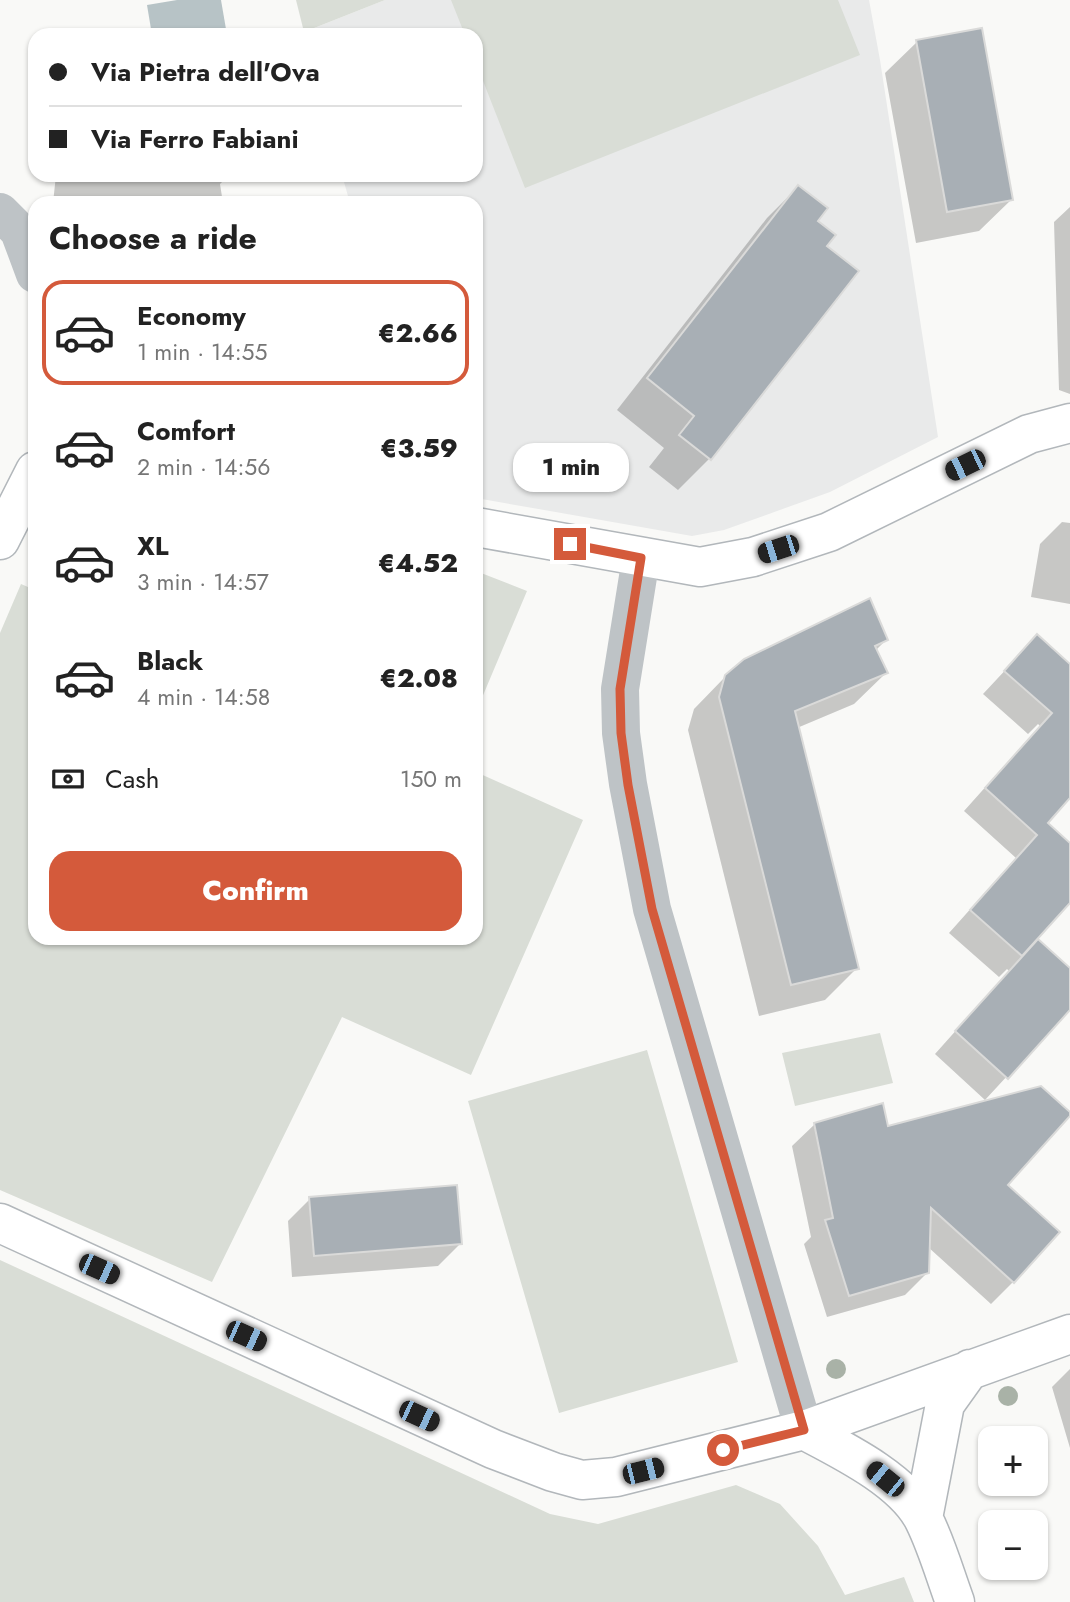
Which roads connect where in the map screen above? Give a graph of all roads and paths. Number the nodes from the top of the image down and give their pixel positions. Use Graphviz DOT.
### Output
graph roads {
  1 [pos="0,184"];
  2 [pos="28,206"];
  3 [pos="0,212"];
  4 [pos="28,255"];
  5 [pos="1070,423"];
  6 [pos="28,485"];
  7 [pos="483,528"];
  8 [pos="0,540"];
  9 [pos="641,558"];
  10 [pos="0,1223"];
  11 [pos="1070,1334"];
  12 [pos="970,1369"];
  13 [pos="804,1430"];
  14 [pos="923,1518"];
  15 [pos="955,1602"];
  1 -- 2 [label="street"];
  3 -- 4 [label="street"];
  5 -- 9 [label="main road"];
  6 -- 8 [label="main road"];
  7 -- 9 [label="main road"];
  9 -- 13 [label="street"];
  10 -- 13 [label="main road"];
  11 -- 12 [label="main road"];
  12 -- 13 [label="main road"];
  12 -- 14 [label="main road"];
  13 -- 14 [label="main road"];
  14 -- 15 [label="main road"];
}
